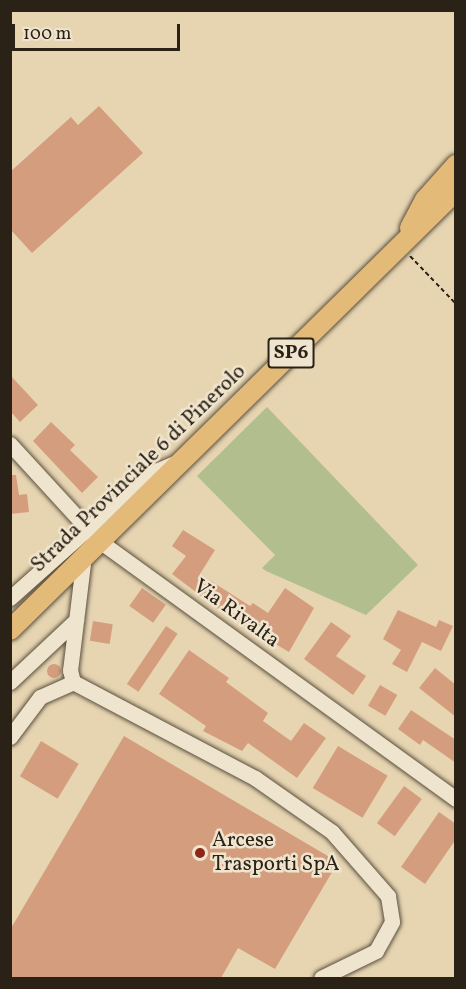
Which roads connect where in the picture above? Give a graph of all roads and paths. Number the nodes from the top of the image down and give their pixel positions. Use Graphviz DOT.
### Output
graph roads {
  1 [pos="456,165"];
  2 [pos="456,191"];
  3 [pos="400,246"];
  4 [pos="456,304"];
  5 [pos="10,444"];
  6 [pos="93,533"];
  7 [pos="74,553"];
  8 [pos="10,598"];
  9 [pos="76,620"];
  10 [pos="10,630"];
  11 [pos="10,682"];
  12 [pos="73,682"];
  13 [pos="10,737"];
  14 [pos="456,799"];
  15 [pos="321,978"];
  1 -- 3 [label="main road"];
  2 -- 3 [label="main road, Strada Provinciale 6 di Pinerolo / SP6"];
  3 -- 4 [label="path"];
  3 -- 6 [label="main road, Strada Provinciale 6 di Pinerolo / SP6"];
  5 -- 6 [label="street, Via Rivalta"];
  6 -- 7 [label="main road, Strada Provinciale 6 di Pinerolo / SP6"];
  6 -- 14 [label="street, Via Rivalta"];
  7 -- 8 [label="street"];
  7 -- 9 [label="street"];
  7 -- 10 [label="main road, Strada Provinciale 6 di Pinerolo / SP6"];
  9 -- 11 [label="street"];
  9 -- 12 [label="street"];
  12 -- 13 [label="street"];
  12 -- 15 [label="street"];
}
